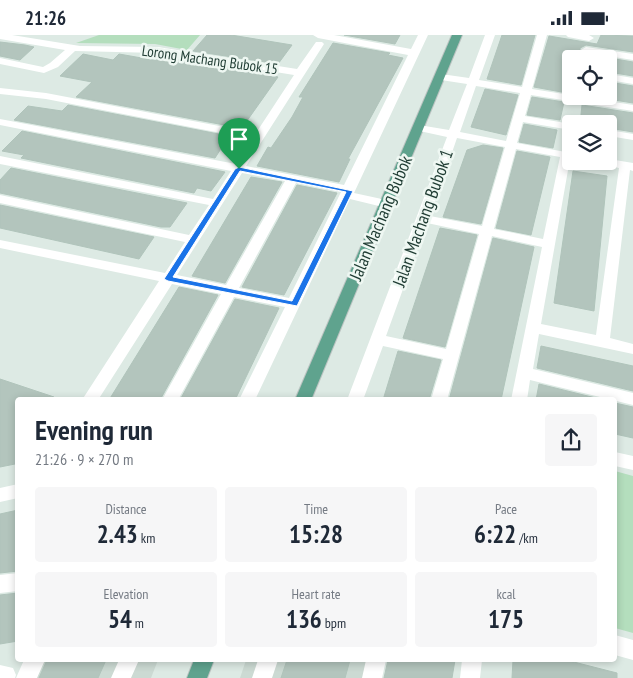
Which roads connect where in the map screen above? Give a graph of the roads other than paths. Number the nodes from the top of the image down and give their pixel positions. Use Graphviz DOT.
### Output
graph roads {
  1 [pos="423,35"];
  2 [pos="457,35"];
  3 [pos="490,35"];
  4 [pos="542,35"];
  5 [pos="571,35"];
  6 [pos="0,36"];
  7 [pos="589,36"];
  8 [pos="318,40"];
  9 [pos="47,44"];
  10 [pos="72,48"];
  11 [pos="586,50"];
  12 [pos="414,53"];
  13 [pos="617,56"];
  14 [pos="633,57"];
  15 [pos="0,61"];
  16 [pos="22,65"];
  17 [pos="300,73"];
  18 [pos="441,77"];
  19 [pos="617,78"];
  20 [pos="633,81"];
  21 [pos="473,82"];
  22 [pos="526,90"];
  23 [pos="1,93"];
  24 [pos="562,95"];
  25 [pos="617,105"];
  26 [pos="633,108"];
  27 [pos="518,118"];
  28 [pos="0,122"];
  29 [pos="562,125"];
  30 [pos="419,128"];
  31 [pos="454,134"];
  32 [pos="617,134"];
  33 [pos="259,137"];
  34 [pos="633,137"];
  35 [pos="511,145"];
  36 [pos="562,154"];
  37 [pos="0,160"];
  38 [pos="629,166"];
  39 [pos="239,169"];
  40 [pos="565,170"];
  41 [pos="292,179"];
  42 [pos="348,193"];
  43 [pos="0,199"];
  44 [pos="216,203"];
  45 [pos="387,203"];
  46 [pos="422,218"];
  47 [pos="486,231"];
  48 [pos="193,240"];
  49 [pos="0,244"];
  50 [pos="549,244"];
  51 [pos="168,279"];
  52 [pos="230,291"];
  53 [pos="294,304"];
  54 [pos="533,327"];
  55 [pos="378,339"];
  56 [pos="602,342"];
  57 [pos="633,349"];
  58 [pos="452,356"];
  59 [pos="524,373"];
  60 [pos="92,397"];
  61 [pos="172,397"];
  62 [pos="248,397"];
  63 [pos="304,397"];
  64 [pos="356,397"];
  65 [pos="440,397"];
  66 [pos="520,397"];
  67 [pos="633,399"];
  68 [pos="617,459"];
  69 [pos="633,463"];
  70 [pos="15,492"];
  71 [pos="0,495"];
  72 [pos="15,582"];
  73 [pos="0,584"];
  74 [pos="617,646"];
  75 [pos="633,650"];
  76 [pos="34,662"];
  77 [pos="128,662"];
  78 [pos="203,662"];
  79 [pos="376,662"];
  80 [pos="472,662"];
  81 [pos="26,678"];
  82 [pos="121,678"];
  83 [pos="197,678"];
  84 [pos="372,678"];
  85 [pos="470,678"];
  1 -- 12 [label="street"];
  2 -- 18 [label="main road, Jalan Machang Bubok"];
  3 -- 21 [label="street, Jalan Machang Bubok 1"];
  4 -- 22 [label="street"];
  5 -- 7 [label="street"];
  6 -- 9 [label="street, Lorong Machang Bubok 15"];
  7 -- 11 [label="street"];
  8 -- 12 [label="street"];
  8 -- 17 [label="street"];
  9 -- 10 [label="street, Lorong Machang Bubok 15"];
  9 -- 16 [label="street"];
  10 -- 16 [label="street"];
  10 -- 17 [label="street, Lorong Machang Bubok 15"];
  12 -- 42 [label="street"];
  13 -- 14 [label="street"];
  15 -- 16 [label="street"];
  17 -- 33 [label="street"];
  18 -- 21 [label="street"];
  18 -- 30 [label="main road, Jalan Machang Bubok"];
  19 -- 20 [label="street"];
  21 -- 22 [label="street"];
  21 -- 31 [label="street, Jalan Machang Bubok 1"];
  22 -- 24 [label="street"];
  22 -- 27 [label="street"];
  23 -- 33 [label="street"];
  25 -- 26 [label="street"];
  27 -- 29 [label="street"];
  27 -- 35 [label="street"];
  28 -- 39 [label="street"];
  30 -- 31 [label="street"];
  30 -- 45 [label="main road, Jalan Machang Bubok"];
  31 -- 35 [label="street"];
  31 -- 46 [label="street, Jalan Machang Bubok 1"];
  32 -- 34 [label="street"];
  33 -- 39 [label="street"];
  35 -- 36 [label="street"];
  35 -- 47 [label="street"];
  37 -- 44 [label="street"];
  38 -- 56 [label="street"];
  39 -- 41 [label="street"];
  39 -- 44 [label="street"];
  40 -- 50 [label="street"];
  41 -- 42 [label="street"];
  41 -- 52 [label="street"];
  42 -- 45 [label="street"];
  42 -- 53 [label="street"];
  43 -- 48 [label="street"];
  44 -- 48 [label="street"];
  45 -- 63 [label="main road, Jalan Machang Bubok"];
  46 -- 47 [label="street"];
  46 -- 55 [label="street, Jalan Machang Bubok 1"];
  47 -- 50 [label="street"];
  47 -- 58 [label="street"];
  48 -- 51 [label="street"];
  49 -- 51 [label="street"];
  50 -- 54 [label="street"];
  51 -- 52 [label="street"];
  51 -- 60 [label="street"];
  52 -- 53 [label="street"];
  52 -- 61 [label="street"];
  53 -- 62 [label="street"];
  54 -- 56 [label="street"];
  54 -- 59 [label="street"];
  55 -- 58 [label="street"];
  55 -- 64 [label="street, Jalan Machang Bubok 1"];
  56 -- 57 [label="street"];
  58 -- 65 [label="street"];
  59 -- 66 [label="street"];
  59 -- 67 [label="street"];
  68 -- 69 [label="street"];
  70 -- 71 [label="street"];
  72 -- 73 [label="street"];
  74 -- 75 [label="street"];
  76 -- 81 [label="street"];
  77 -- 82 [label="street"];
  78 -- 83 [label="main road"];
  79 -- 84 [label="street"];
  80 -- 85 [label="street"];
}
